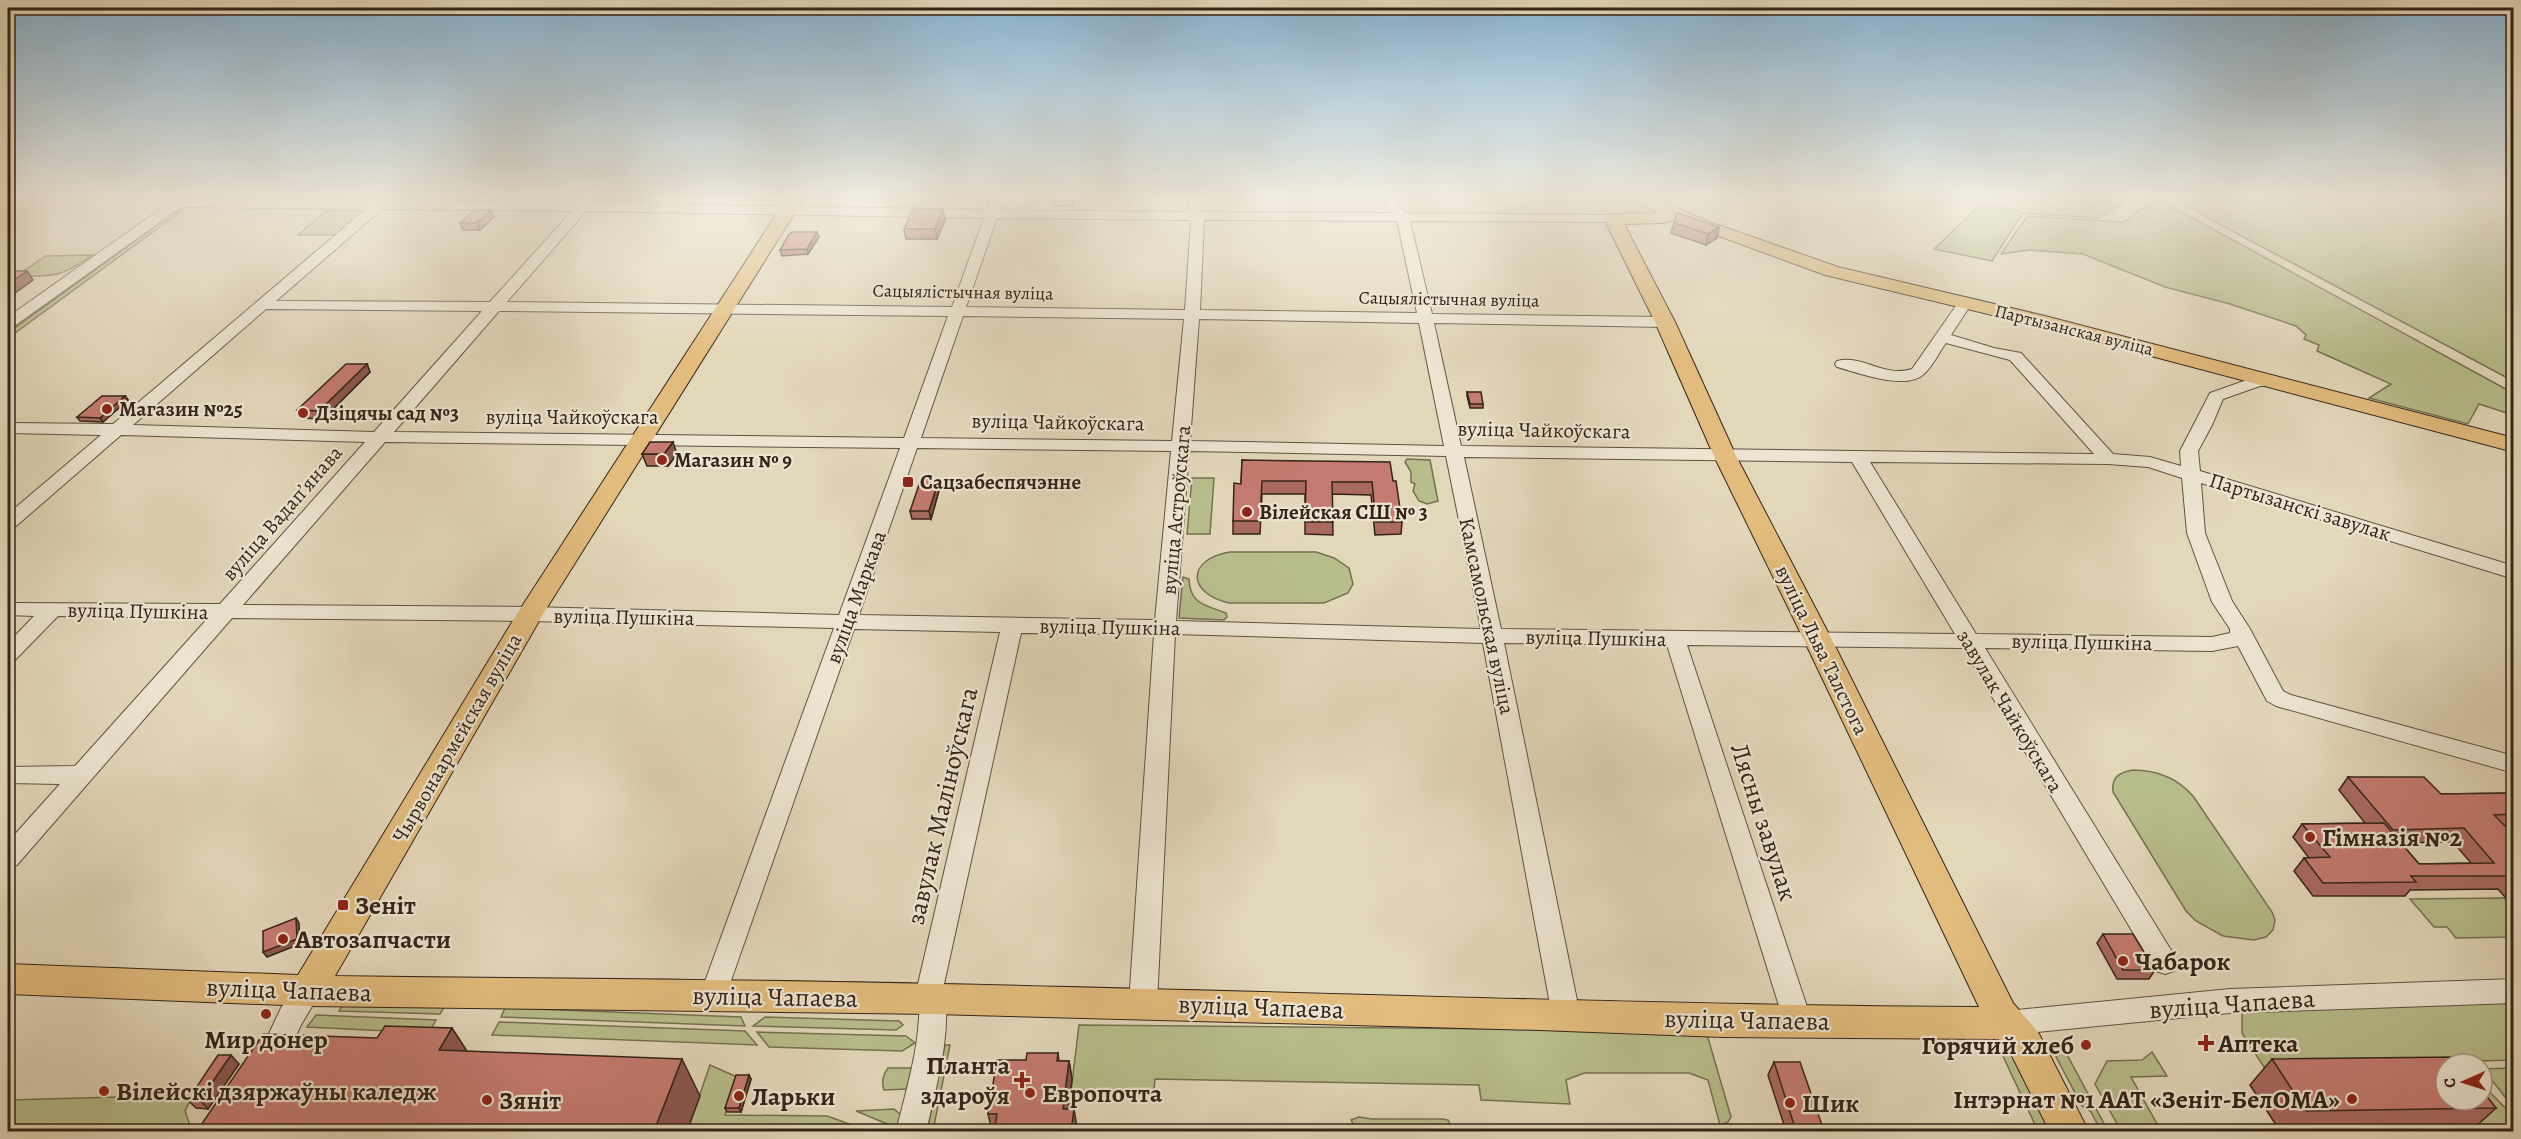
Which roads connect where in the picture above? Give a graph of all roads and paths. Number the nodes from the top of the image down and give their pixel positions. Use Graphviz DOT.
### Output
graph roads {
  1 [pos="110,251"];
  2 [pos="324,251"];
  3 [pos="543,251"];
  4 [pos="761,251"];
  5 [pos="979,251"];
  6 [pos="1197,251"];
  7 [pos="1412,251"];
  8 [pos="1629,251"];
  9 [pos="1775,251"];
  10 [pos="1965,303"];
  11 [pos="261,305"];
  12 [pos="494,306"];
  13 [pos="722,310"];
  14 [pos="958,310"];
  15 [pos="1192,316"];
  16 [pos="1426,319"];
  17 [pos="1665,322"];
  18 [pos="8,324"];
  19 [pos="1943,337"];
  20 [pos="1860,368"];
  21 [pos="2278,382"];
  22 [pos="8,428"];
  23 [pos="118,430"];
  24 [pos="379,437"];
  25 [pos="641,440"];
  26 [pos="911,443"];
  27 [pos="2514,444"];
  28 [pos="1182,446"];
  29 [pos="1452,451"];
  30 [pos="2189,451"];
  31 [pos="1725,456"];
  32 [pos="1857,458"];
  33 [pos="2108,459"];
  34 [pos="2150,462"];
  35 [pos="2189,474"];
  36 [pos="8,523"];
  37 [pos="2514,573"];
  38 [pos="8,609"];
  39 [pos="52,610"];
  40 [pos="225,612"];
  41 [pos="530,614"];
  42 [pos="848,622"];
  43 [pos="1012,626"];
  44 [pos="1165,627"];
  45 [pos="2240,629"];
  46 [pos="1492,636"];
  47 [pos="1675,639"];
  48 [pos="1818,640"];
  49 [pos="1967,640"];
  50 [pos="2212,644"];
  51 [pos="8,655"];
  52 [pos="2261,671"];
  53 [pos="2514,765"];
  54 [pos="8,775"];
  55 [pos="81,775"];
  56 [pos="8,858"];
  57 [pos="2165,963"];
  58 [pos="8,979"];
  59 [pos="2514,991"];
  60 [pos="308,992"];
  61 [pos="713,995"];
  62 [pos="934,999"];
  63 [pos="1143,1003"];
  64 [pos="1566,1015"];
  65 [pos="1798,1022"];
  66 [pos="2007,1023"];
  67 [pos="260,1076"];
  68 [pos="911,1131"];
  69 [pos="2070,1131"];
  1 -- 18 [label="street"];
  2 -- 11 [label="street"];
  3 -- 12 [label="street, вуліца Вадапʼянава"];
  4 -- 13 [label="main road, Чырвонаармейская вуліца"];
  5 -- 14 [label="street, вуліца Маркава"];
  6 -- 15 [label="street, вуліца Астроўскага"];
  7 -- 16 [label="street, Камсамольская вуліца"];
  8 -- 17 [label="main road, вуліца Льва Талстога"];
  9 -- 10 [label="main road, Партызанская вуліца"];
  10 -- 19 [label="street"];
  10 -- 21 [label="main road, Партызанская вуліца"];
  11 -- 12 [label="street, Сацыялістычная вуліца"];
  11 -- 23 [label="street"];
  12 -- 13 [label="street, Сацыялістычная вуліца"];
  12 -- 24 [label="street, вуліца Вадапʼянава"];
  13 -- 14 [label="street, Сацыялістычная вуліца"];
  13 -- 25 [label="main road, Чырвонаармейская вуліца"];
  14 -- 15 [label="street, Сацыялістычная вуліца"];
  14 -- 26 [label="street, вуліца Маркава"];
  15 -- 16 [label="street, Сацыялістычная вуліца"];
  15 -- 28 [label="street, вуліца Астроўскага"];
  16 -- 17 [label="street, Сацыялістычная вуліца"];
  16 -- 29 [label="street, Камсамольская вуліца"];
  17 -- 31 [label="main road, вуліца Льва Талстога"];
  19 -- 20 [label="street"];
  19 -- 33 [label="street"];
  21 -- 27 [label="main road, Партызанская вуліца"];
  21 -- 30 [label="street"];
  22 -- 23 [label="street, вуліца Чайкоўскага"];
  23 -- 24 [label="street, вуліца Чайкоўскага"];
  23 -- 36 [label="street"];
  24 -- 25 [label="street, вуліца Чайкоўскага"];
  24 -- 40 [label="street, вуліца Вадапʼянава"];
  25 -- 26 [label="street, вуліца Чайкоўскага"];
  25 -- 41 [label="main road, Чырвонаармейская вуліца"];
  26 -- 28 [label="street, вуліца Чайкоўскага"];
  26 -- 42 [label="street, вуліца Маркава"];
  28 -- 29 [label="street, вуліца Чайкоўскага"];
  28 -- 44 [label="street, вуліца Астроўскага"];
  29 -- 31 [label="street, вуліца Чайкоўскага"];
  29 -- 46 [label="street, Камсамольская вуліца"];
  30 -- 34 [label="street"];
  30 -- 35 [label="street"];
  31 -- 32 [label="street, вуліца Чайкоўскага"];
  31 -- 48 [label="main road, вуліца Льва Талстога"];
  32 -- 33 [label="street, вуліца Чайкоўскага"];
  32 -- 49 [label="street, завулак Чайкоўскага"];
  33 -- 34 [label="street, вуліца Чайкоўскага"];
  34 -- 35 [label="street, вуліца Чайкоўскага"];
  35 -- 37 [label="street, Партызанскі завулак"];
  35 -- 45 [label="street, Партызанскі завулак"];
  38 -- 39 [label="street, вуліца Пушкіна"];
  39 -- 40 [label="street, вуліца Пушкіна"];
  39 -- 51 [label="street"];
  40 -- 41 [label="street, вуліца Пушкіна"];
  40 -- 55 [label="street, вуліца Вадапʼянава"];
  41 -- 42 [label="street, вуліца Пушкіна"];
  41 -- 60 [label="main road, Чырвонаармейская вуліца"];
  42 -- 43 [label="street, вуліца Пушкіна"];
  42 -- 61 [label="street, вуліца Маркава"];
  43 -- 44 [label="street, вуліца Пушкіна"];
  43 -- 62 [label="street, завулак Маліноўскага"];
  44 -- 46 [label="street, вуліца Пушкіна"];
  44 -- 63 [label="street, вуліца Астроўскага"];
  45 -- 50 [label="street"];
  45 -- 52 [label="street, Партызанскі завулак"];
  46 -- 47 [label="street, вуліца Пушкіна"];
  46 -- 64 [label="street, Камсамольская вуліца"];
  47 -- 48 [label="street, вуліца Пушкіна"];
  47 -- 65 [label="street, Лясны завулак"];
  48 -- 49 [label="street, вуліца Пушкіна"];
  48 -- 66 [label="main road, вуліца Льва Талстога"];
  49 -- 50 [label="street, вуліца Пушкіна"];
  49 -- 57 [label="street, завулак Чайкоўскага"];
  50 -- 52 [label="street"];
  52 -- 53 [label="street"];
  54 -- 55 [label="street"];
  55 -- 56 [label="street, вуліца Вадапʼянава"];
  58 -- 60 [label="main road, вуліца Чапаева"];
  59 -- 66 [label="street, вуліца Чапаева"];
  60 -- 61 [label="main road, вуліца Чапаева"];
  60 -- 67 [label="street, Чырвонаармейская вуліца"];
  61 -- 62 [label="main road, вуліца Чапаева"];
  62 -- 63 [label="main road, вуліца Чапаева"];
  62 -- 68 [label="street, завулак Маліноўскага"];
  63 -- 64 [label="main road, вуліца Чапаева"];
  64 -- 65 [label="main road, вуліца Чапаева"];
  65 -- 66 [label="main road, вуліца Чапаева"];
  66 -- 69 [label="main road, вуліца Льва Талстога"];
}
